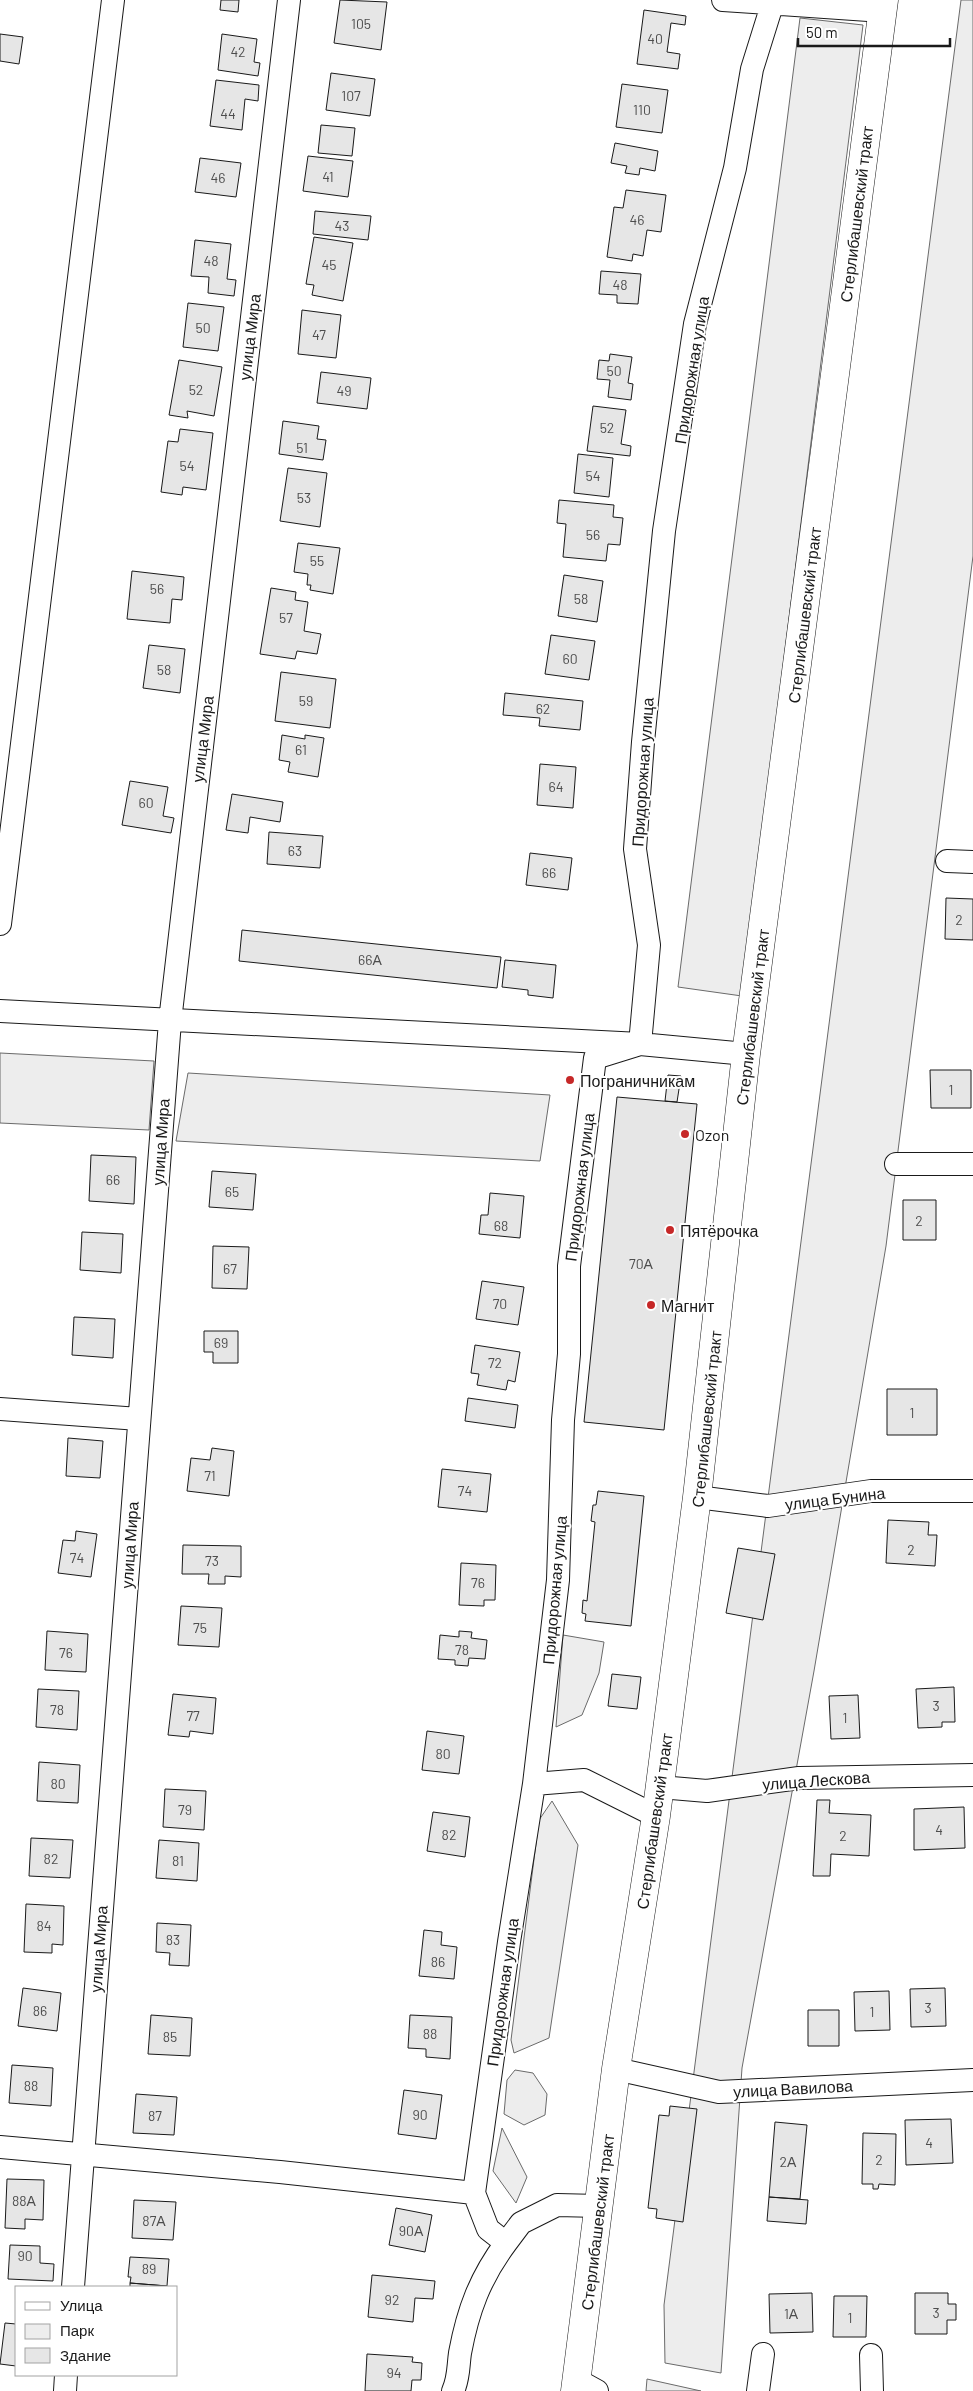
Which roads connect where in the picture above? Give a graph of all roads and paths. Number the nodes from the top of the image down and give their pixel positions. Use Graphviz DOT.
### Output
graph roads {
  1 [pos="113,0"];
  2 [pos="289,0"];
  3 [pos="723,0"];
  4 [pos="772,3"];
  5 [pos="883,6"];
  6 [pos="947,861"];
  7 [pos="973,862"];
  8 [pos="0,924"];
  9 [pos="0,1011"];
  10 [pos="170,1021"];
  11 [pos="640,1044"];
  12 [pos="746,1054"];
  13 [pos="896,1164"];
  14 [pos="973,1164"];
  15 [pos="0,1409"];
  16 [pos="139,1419"];
  17 [pos="973,1492"];
  18 [pos="698,1497"];
  19 [pos="973,1775"];
  20 [pos="534,1784"];
  21 [pos="660,1787"];
  22 [pos="656,1816"];
  23 [pos="616,2069"];
  24 [pos="973,2080"];
  25 [pos="0,2147"];
  26 [pos="83,2153"];
  27 [pos="474,2193"];
  28 [pos="599,2206"];
  29 [pos="506,2243"];
  30 [pos="73,2286"];
  31 [pos="763,2354"];
  32 [pos="871,2355"];
  33 [pos="66,2376"];
  34 [pos="583,2387"];
  35 [pos="458,2388"];
  36 [pos="65,2391"];
  37 [pos="758,2391"];
  38 [pos="872,2391"];
  1 -- 8 [label="street"];
  2 -- 10 [label="street, улица Мира"];
  3 -- 4 [label="street"];
  4 -- 5 [label="street"];
  4 -- 11 [label="street, Придорожная улица"];
  5 -- 12 [label="main road, Стерлибашевский тракт"];
  6 -- 7 [label="street"];
  9 -- 10 [label="street"];
  10 -- 11 [label="street"];
  10 -- 16 [label="street, улица Мира"];
  11 -- 12 [label="street"];
  11 -- 20 [label="street, Придорожная улица"];
  12 -- 18 [label="main road, Стерлибашевский тракт"];
  13 -- 14 [label="street"];
  15 -- 16 [label="street"];
  16 -- 26 [label="street, улица Мира"];
  17 -- 18 [label="street, улица Бунина"];
  18 -- 21 [label="main road, Стерлибашевский тракт"];
  19 -- 21 [label="street, улица Лескова"];
  20 -- 22 [label="street"];
  20 -- 27 [label="street, Придорожная улица"];
  21 -- 22 [label="main road, Стерлибашевский тракт"];
  22 -- 23 [label="main road, Стерлибашевский тракт"];
  23 -- 24 [label="street, улица Вавилова"];
  23 -- 28 [label="main road, Стерлибашевский тракт"];
  25 -- 26 [label="street"];
  26 -- 27 [label="street"];
  26 -- 30 [label="street, улица Мира"];
  27 -- 29 [label="street, Придорожная улица"];
  28 -- 29 [label="street"];
  28 -- 34 [label="main road, Стерлибашевский тракт"];
  29 -- 35 [label="street"];
  31 -- 37 [label="street"];
  32 -- 38 [label="street"];
  33 -- 36 [label="street"];
}
